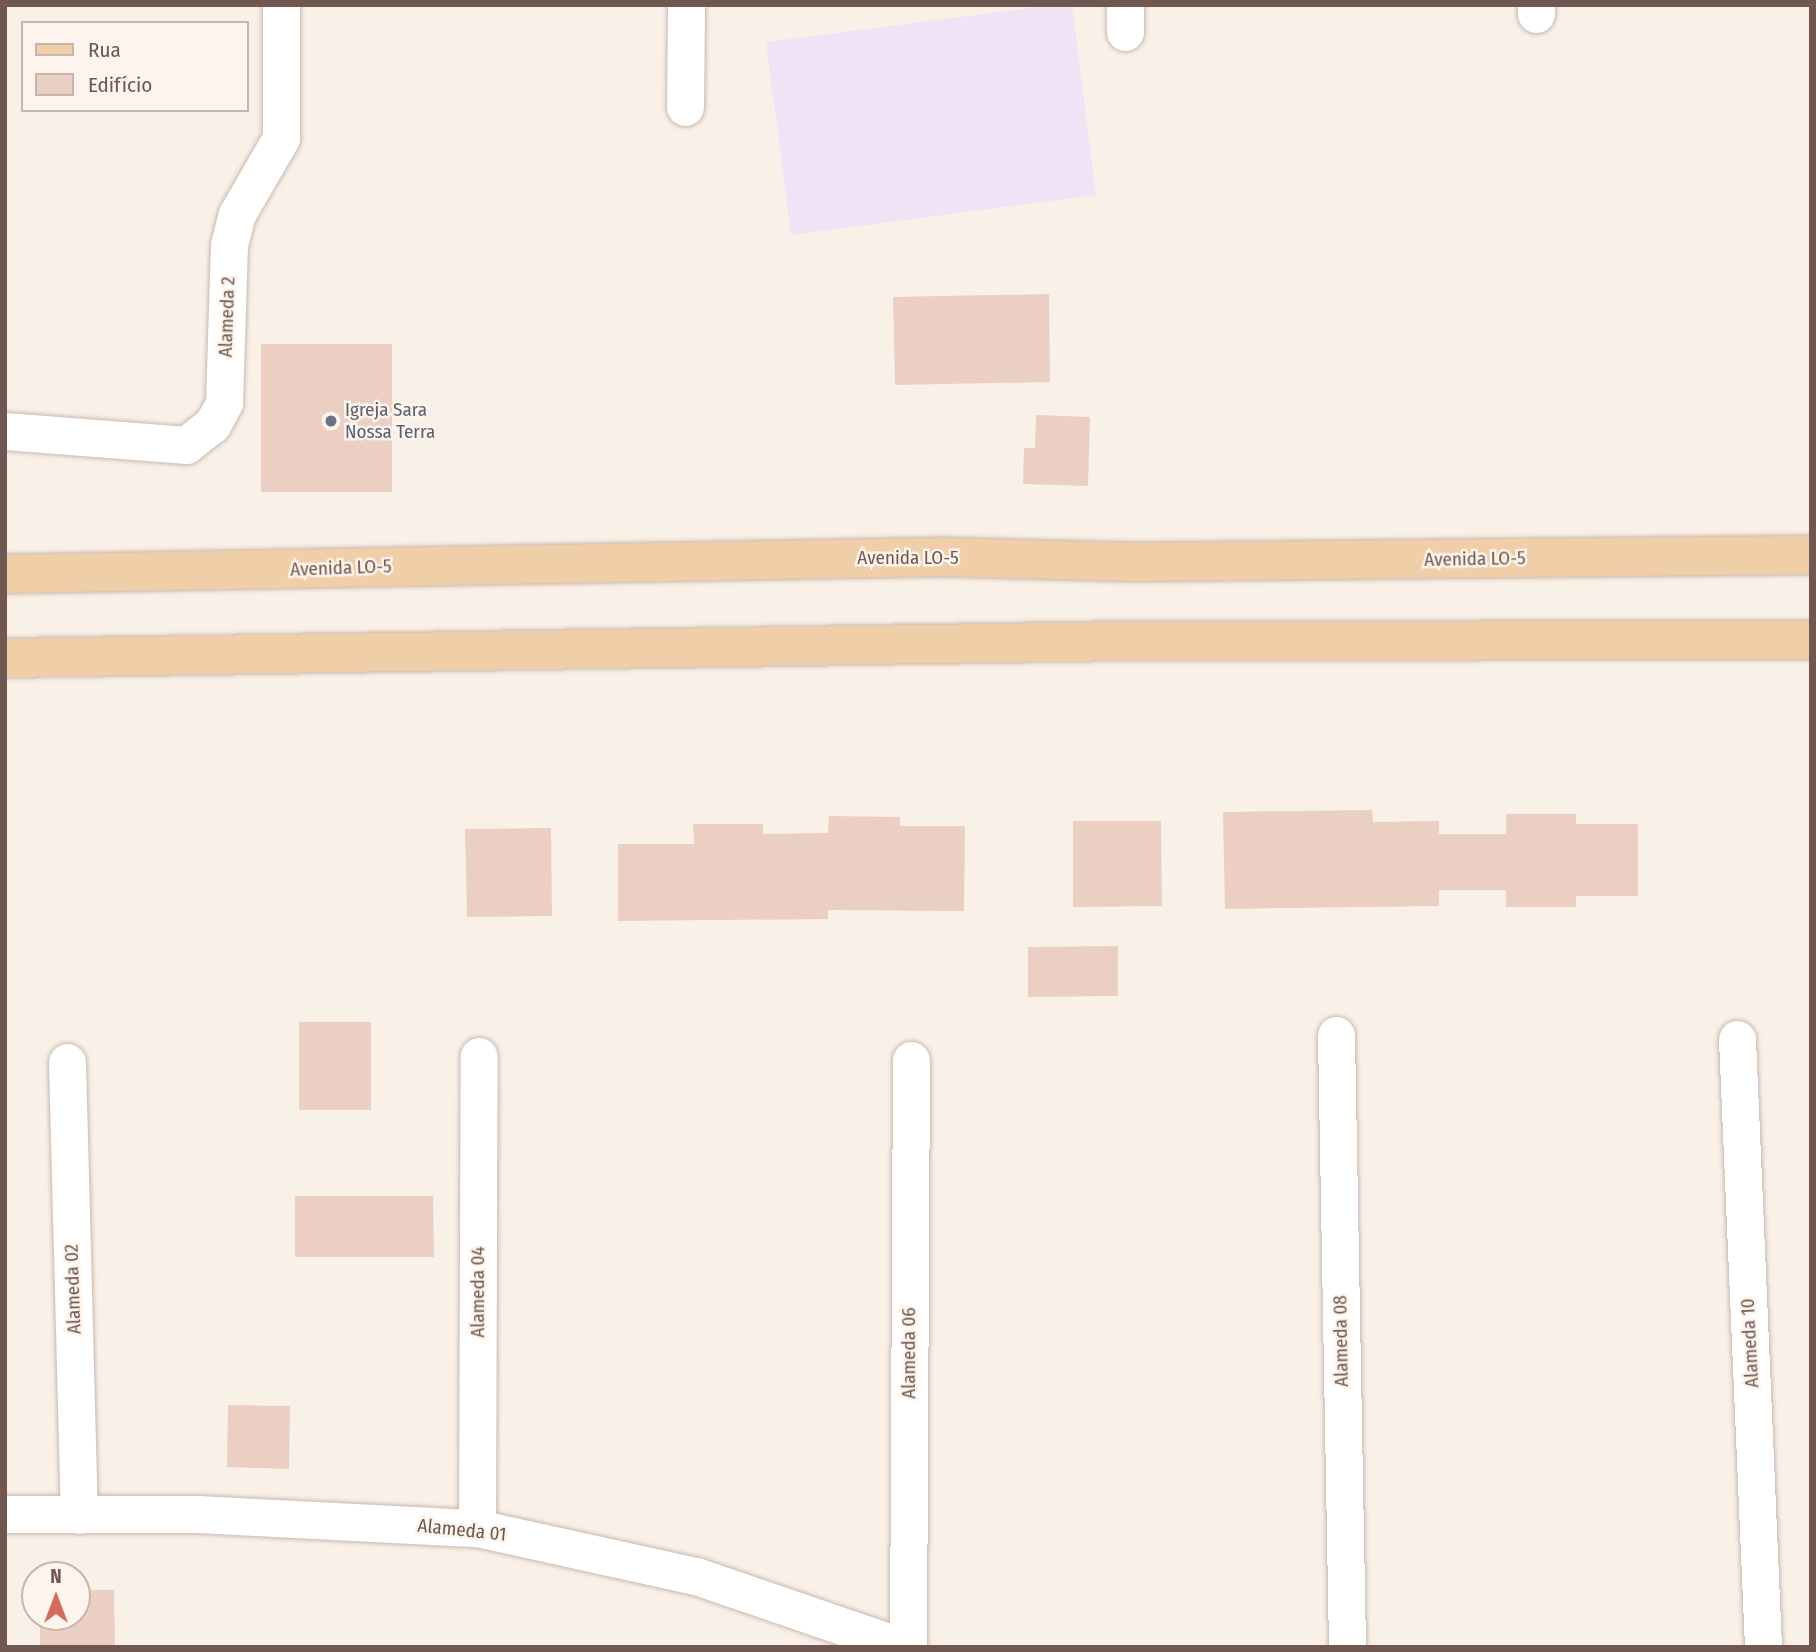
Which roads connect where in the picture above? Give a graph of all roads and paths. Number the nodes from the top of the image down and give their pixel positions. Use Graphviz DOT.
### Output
graph roads {
  1 [pos="281,5"];
  2 [pos="686,5"];
  3 [pos="685,107"];
  4 [pos="5,431"];
  5 [pos="1811,555"];
  6 [pos="5,574"];
  7 [pos="1811,640"];
  8 [pos="5,658"];
  9 [pos="1336,1035"];
  10 [pos="1737,1039"];
  11 [pos="479,1056"];
  12 [pos="911,1060"];
  13 [pos="67,1062"];
  14 [pos="5,1514"];
  15 [pos="79,1515"];
  16 [pos="477,1528"];
  17 [pos="905,1647"];
  18 [pos="1347,1647"];
  19 [pos="1763,1647"];
  1 -- 4 [label="street, Alameda 2"];
  2 -- 3 [label="street"];
  5 -- 6 [label="main road, Avenida LO-5"];
  7 -- 8 [label="main road"];
  9 -- 18 [label="street, Alameda 08"];
  10 -- 19 [label="street, Alameda 10"];
  11 -- 16 [label="street, Alameda 04"];
  12 -- 17 [label="street, Alameda 06"];
  13 -- 15 [label="street, Alameda 02"];
  14 -- 15 [label="street, Alameda 01"];
  15 -- 16 [label="street, Alameda 01"];
  16 -- 17 [label="street, Alameda 01"];
}
